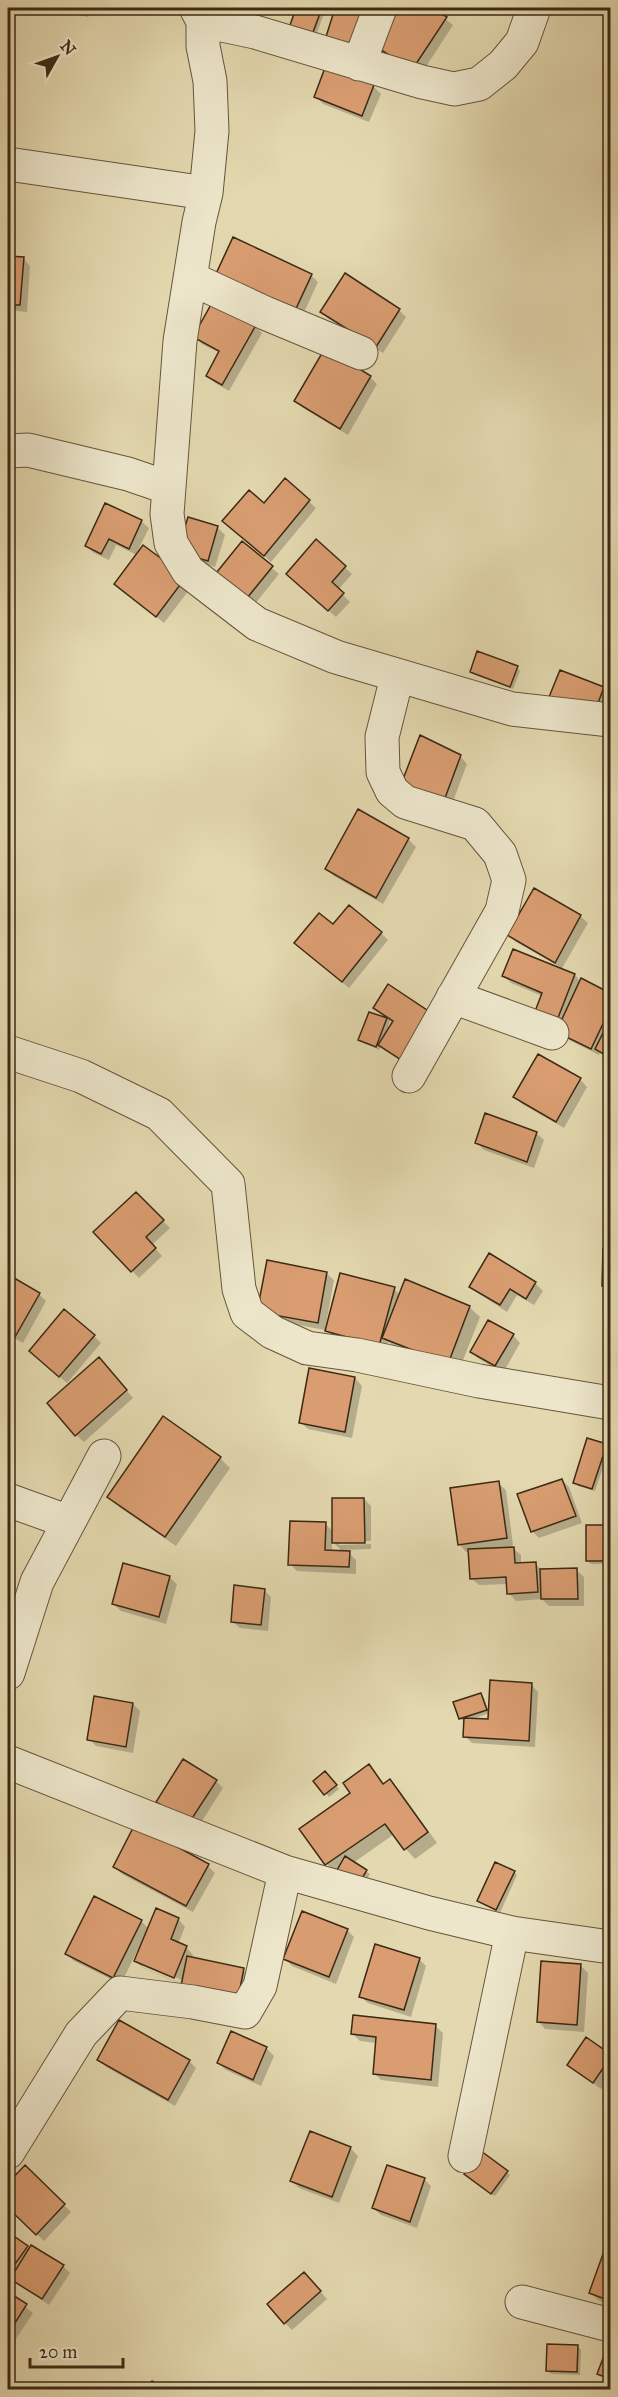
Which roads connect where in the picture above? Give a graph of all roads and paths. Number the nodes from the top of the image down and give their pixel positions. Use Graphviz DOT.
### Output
graph roads {
  1 [pos="380,8"];
  2 [pos="534,8"];
  3 [pos="199,14"];
  4 [pos="359,64"];
  5 [pos="8,164"];
  6 [pos="206,193"];
  7 [pos="190,278"];
  8 [pos="361,353"];
  9 [pos="8,451"];
  10 [pos="169,488"];
  11 [pos="397,677"];
  12 [pos="610,720"];
  13 [pos="453,997"];
  14 [pos="552,1033"];
  15 [pos="8,1052"];
  16 [pos="409,1076"];
  17 [pos="610,1403"];
  18 [pos="104,1456"];
  19 [pos="8,1500"];
  20 [pos="69,1522"];
  21 [pos="8,1673"];
  22 [pos="8,1762"];
  23 [pos="285,1872"];
  24 [pos="512,1933"];
  25 [pos="610,1947"];
  26 [pos="8,2152"];
  27 [pos="465,2156"];
  28 [pos="522,2302"];
  29 [pos="610,2325"];
  1 -- 4 [label="street"];
  2 -- 4 [label="street"];
  3 -- 4 [label="street"];
  3 -- 6 [label="street"];
  5 -- 6 [label="street"];
  6 -- 7 [label="street"];
  7 -- 8 [label="street"];
  7 -- 10 [label="street"];
  9 -- 10 [label="street"];
  10 -- 11 [label="street"];
  11 -- 12 [label="street"];
  11 -- 13 [label="street"];
  13 -- 14 [label="street"];
  13 -- 16 [label="street"];
  15 -- 17 [label="street"];
  18 -- 20 [label="street"];
  19 -- 20 [label="street"];
  20 -- 21 [label="street"];
  22 -- 23 [label="street"];
  23 -- 24 [label="street"];
  23 -- 26 [label="street"];
  24 -- 25 [label="street"];
  24 -- 27 [label="street"];
  28 -- 29 [label="street"];
}
